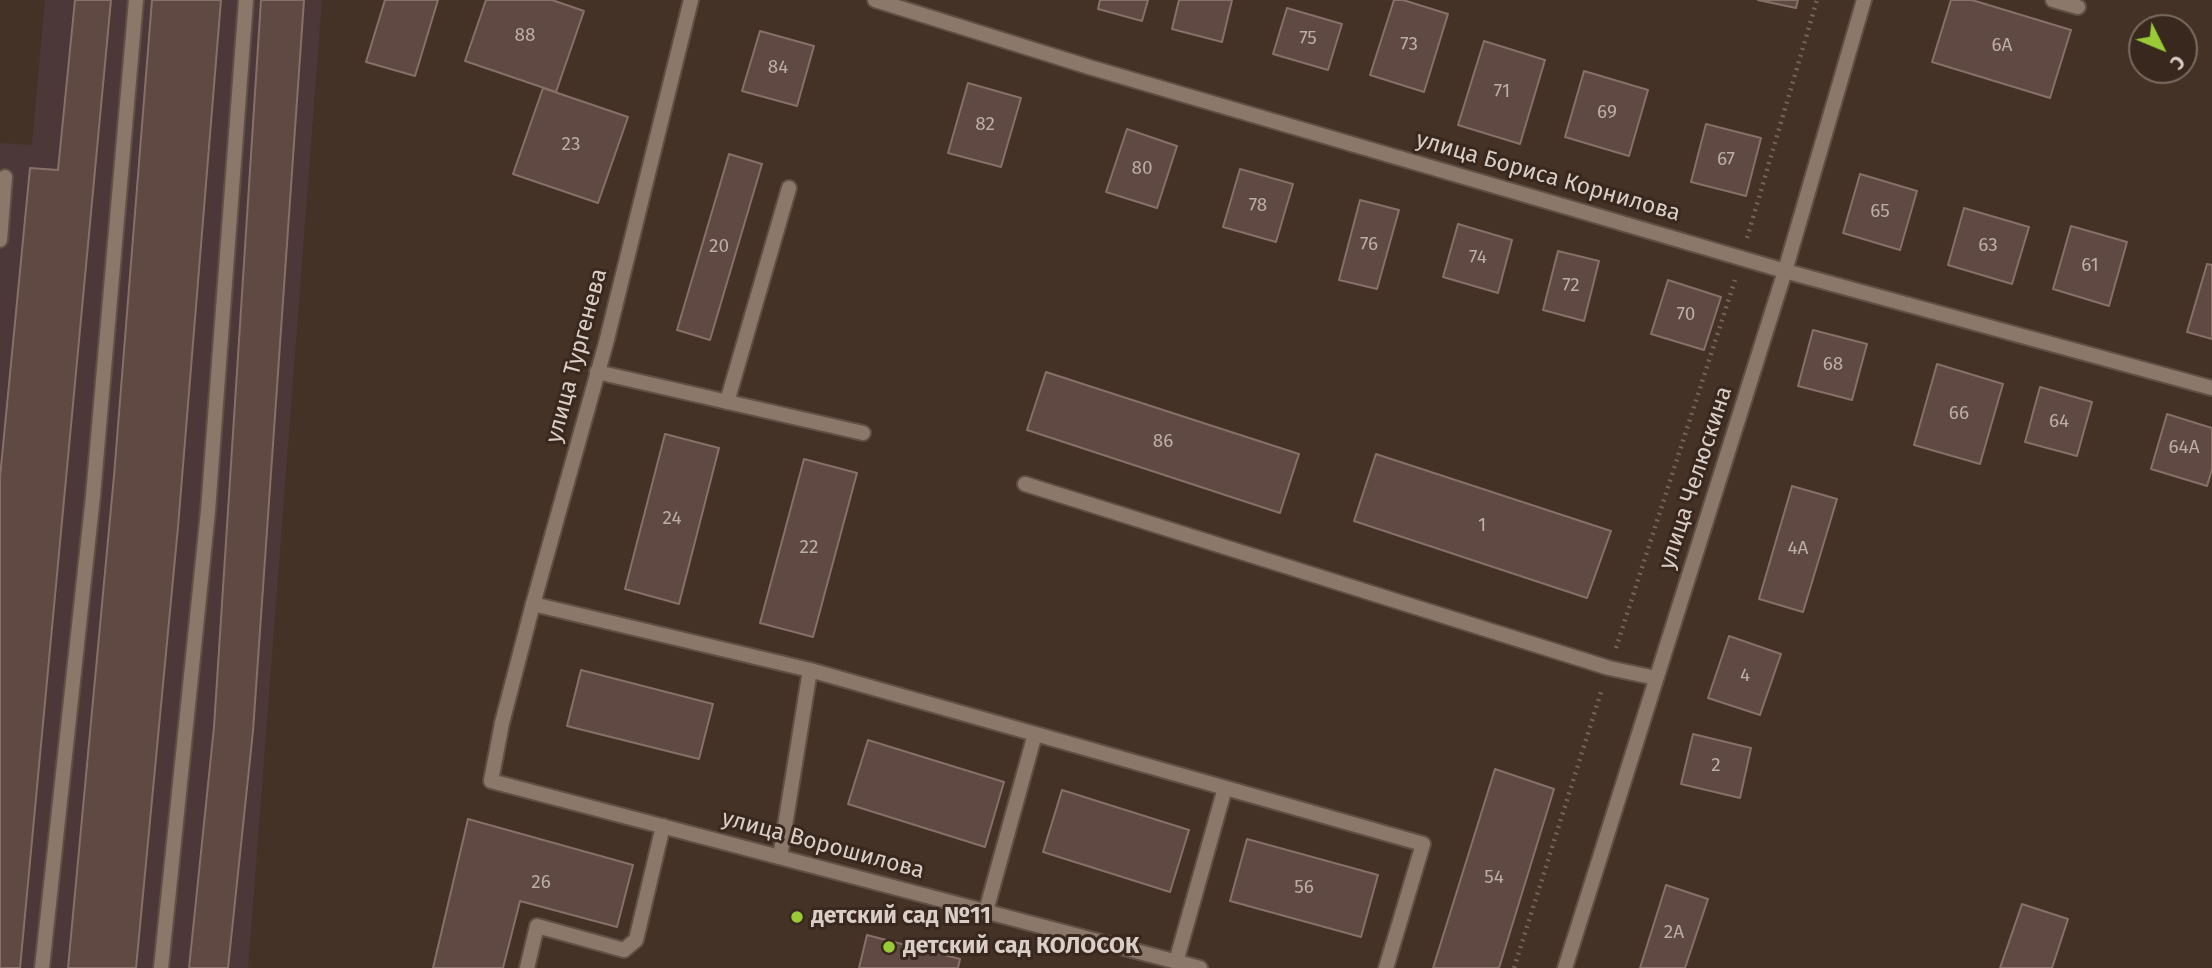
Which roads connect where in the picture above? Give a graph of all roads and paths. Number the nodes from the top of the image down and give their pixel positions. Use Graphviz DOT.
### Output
graph roads {
  1 [pos="136,0"];
  2 [pos="246,0"];
  3 [pos="691,0"];
  4 [pos="875,0"];
  5 [pos="1817,0"];
  6 [pos="1864,0"];
  7 [pos="2053,0"];
  8 [pos="2078,7"];
  9 [pos="5,177"];
  10 [pos="789,188"];
  11 [pos="0,240"];
  12 [pos="1742,257"];
  13 [pos="1785,271"];
  14 [pos="597,372"];
  15 [pos="2212,388"];
  16 [pos="727,402"];
  17 [pos="863,433"];
  18 [pos="1024,484"];
  19 [pos="533,604"];
  20 [pos="1609,668"];
  21 [pos="810,670"];
  22 [pos="1656,678"];
  23 [pos="502,723"];
  24 [pos="1035,734"];
  25 [pos="1225,788"];
  26 [pos="663,826"];
  27 [pos="780,857"];
  28 [pos="986,911"];
  29 [pos="1176,962"];
  30 [pos="42,968"];
  31 [pos="161,968"];
  32 [pos="527,968"];
  33 [pos="1200,968"];
  34 [pos="1386,968"];
  35 [pos="1514,968"];
  36 [pos="1564,968"];
  1 -- 30 [label="street"];
  2 -- 31 [label="street"];
  3 -- 14 [label="street, улица Тургенева"];
  4 -- 12 [label="street, улица Бориса Корнилова"];
  5 -- 12 [label="path"];
  6 -- 13 [label="street, улица Челюскина"];
  7 -- 8 [label="street"];
  9 -- 11 [label="street"];
  10 -- 16 [label="street"];
  12 -- 13 [label="street, улица Бориса Корнилова"];
  12 -- 20 [label="path"];
  13 -- 15 [label="street, улица Бориса Корнилова"];
  13 -- 22 [label="street, улица Челюскина"];
  14 -- 16 [label="street"];
  14 -- 19 [label="street, улица Тургенева"];
  16 -- 17 [label="street"];
  18 -- 20 [label="street"];
  19 -- 21 [label="street"];
  19 -- 23 [label="street, улица Тургенева"];
  20 -- 22 [label="street"];
  20 -- 35 [label="path"];
  21 -- 24 [label="street"];
  21 -- 27 [label="street"];
  22 -- 36 [label="street, улица Челюскина"];
  23 -- 26 [label="street, улица Ворошилова"];
  24 -- 25 [label="street"];
  24 -- 28 [label="street"];
  25 -- 29 [label="street"];
  25 -- 34 [label="street"];
  26 -- 27 [label="street, улица Ворошилова"];
  26 -- 32 [label="street"];
  27 -- 28 [label="street, улица Ворошилова"];
  28 -- 29 [label="street, улица Ворошилова"];
  29 -- 33 [label="street, улица Ворошилова"];
}
